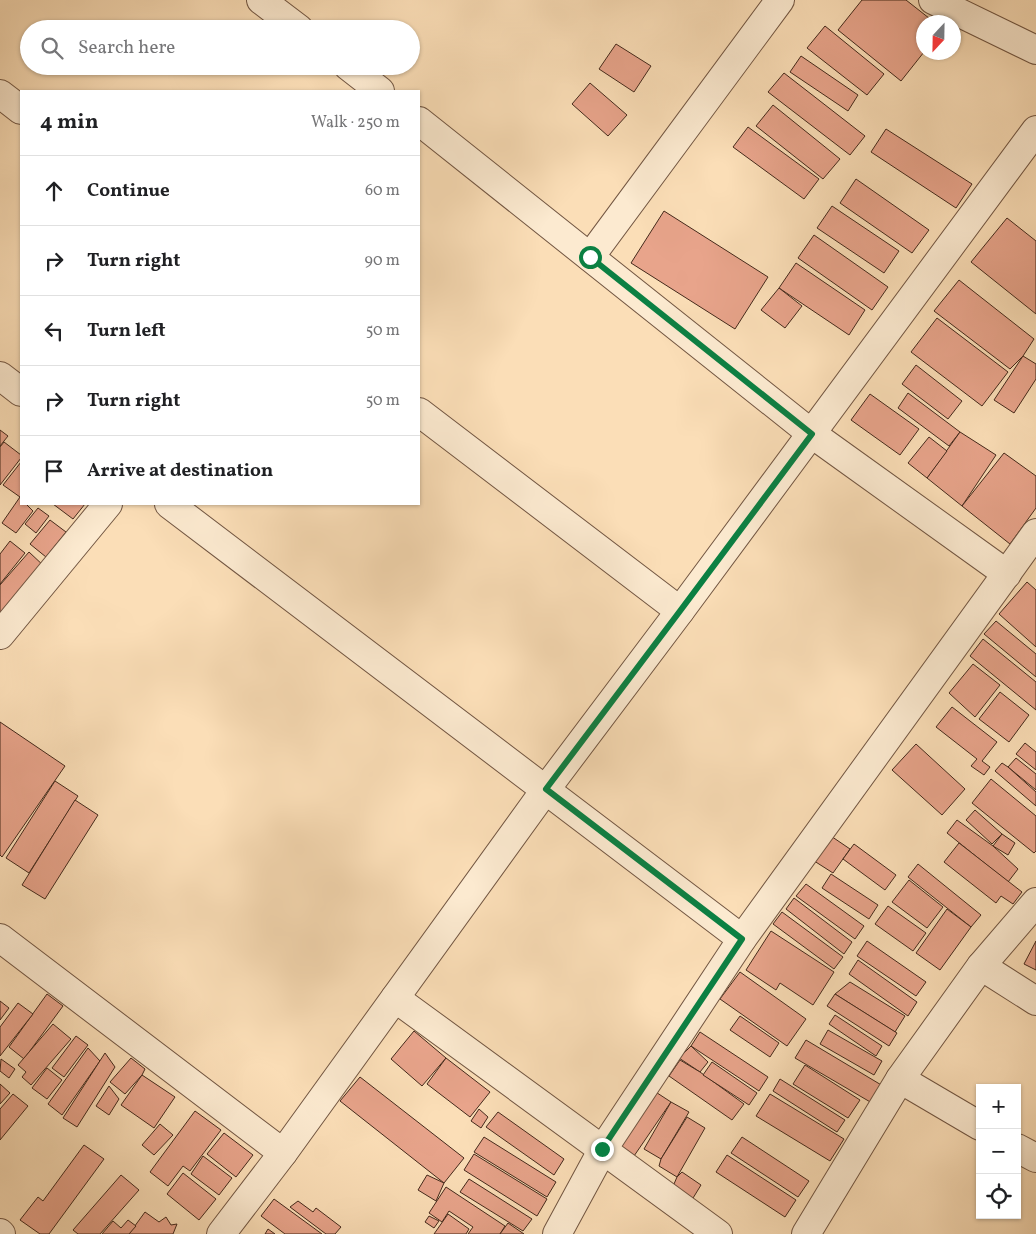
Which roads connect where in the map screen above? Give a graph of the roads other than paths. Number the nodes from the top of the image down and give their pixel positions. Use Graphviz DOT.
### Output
graph roads {
  1 [pos="261,0"];
  2 [pos="780,0"];
  3 [pos="933,0"];
  4 [pos="287,20"];
  5 [pos="1036,50"];
  6 [pos="360,75"];
  7 [pos="379,90"];
  8 [pos="0,94"];
  9 [pos="20,109"];
  10 [pos="420,122"];
  11 [pos="1036,130"];
  12 [pos="590,257"];
  13 [pos="0,376"];
  14 [pos="20,391"];
  15 [pos="420,413"];
  16 [pos="812,434"];
  17 [pos="107,505"];
  18 [pos="170,505"];
  19 [pos="1036,533"];
  20 [pos="1007,574"];
  21 [pos="680,611"];
  22 [pos="0,635"];
  23 [pos="546,789"];
  24 [pos="1036,902"];
  25 [pos="0,938"];
  26 [pos="742,939"];
  27 [pos="981,966"];
  28 [pos="395,998"];
  29 [pos="1036,1001"];
  30 [pos="900,1079"];
  31 [pos="976,1124"];
  32 [pos="602,1149"];
  33 [pos="1021,1150"];
  34 [pos="283,1153"];
  35 [pos="1036,1158"];
  36 [pos="221,1234"];
  37 [pos="557,1234"];
  38 [pos="718,1234"];
  39 [pos="806,1234"];
  1 -- 4 [label="street"];
  2 -- 12 [label="street"];
  3 -- 5 [label="street"];
  6 -- 7 [label="street"];
  8 -- 9 [label="street"];
  10 -- 12 [label="street"];
  11 -- 16 [label="street"];
  12 -- 16 [label="street"];
  13 -- 14 [label="street"];
  15 -- 21 [label="street"];
  16 -- 20 [label="street"];
  16 -- 21 [label="street"];
  17 -- 22 [label="street"];
  18 -- 23 [label="street"];
  19 -- 20 [label="street"];
  20 -- 26 [label="street"];
  21 -- 23 [label="street"];
  23 -- 26 [label="street"];
  23 -- 28 [label="street"];
  24 -- 27 [label="street"];
  25 -- 34 [label="street"];
  26 -- 32 [label="street"];
  27 -- 29 [label="street"];
  27 -- 30 [label="street"];
  28 -- 32 [label="street"];
  28 -- 34 [label="street"];
  30 -- 31 [label="street"];
  30 -- 39 [label="street"];
  32 -- 37 [label="street"];
  32 -- 38 [label="street"];
  33 -- 35 [label="street"];
  34 -- 36 [label="street"];
}
